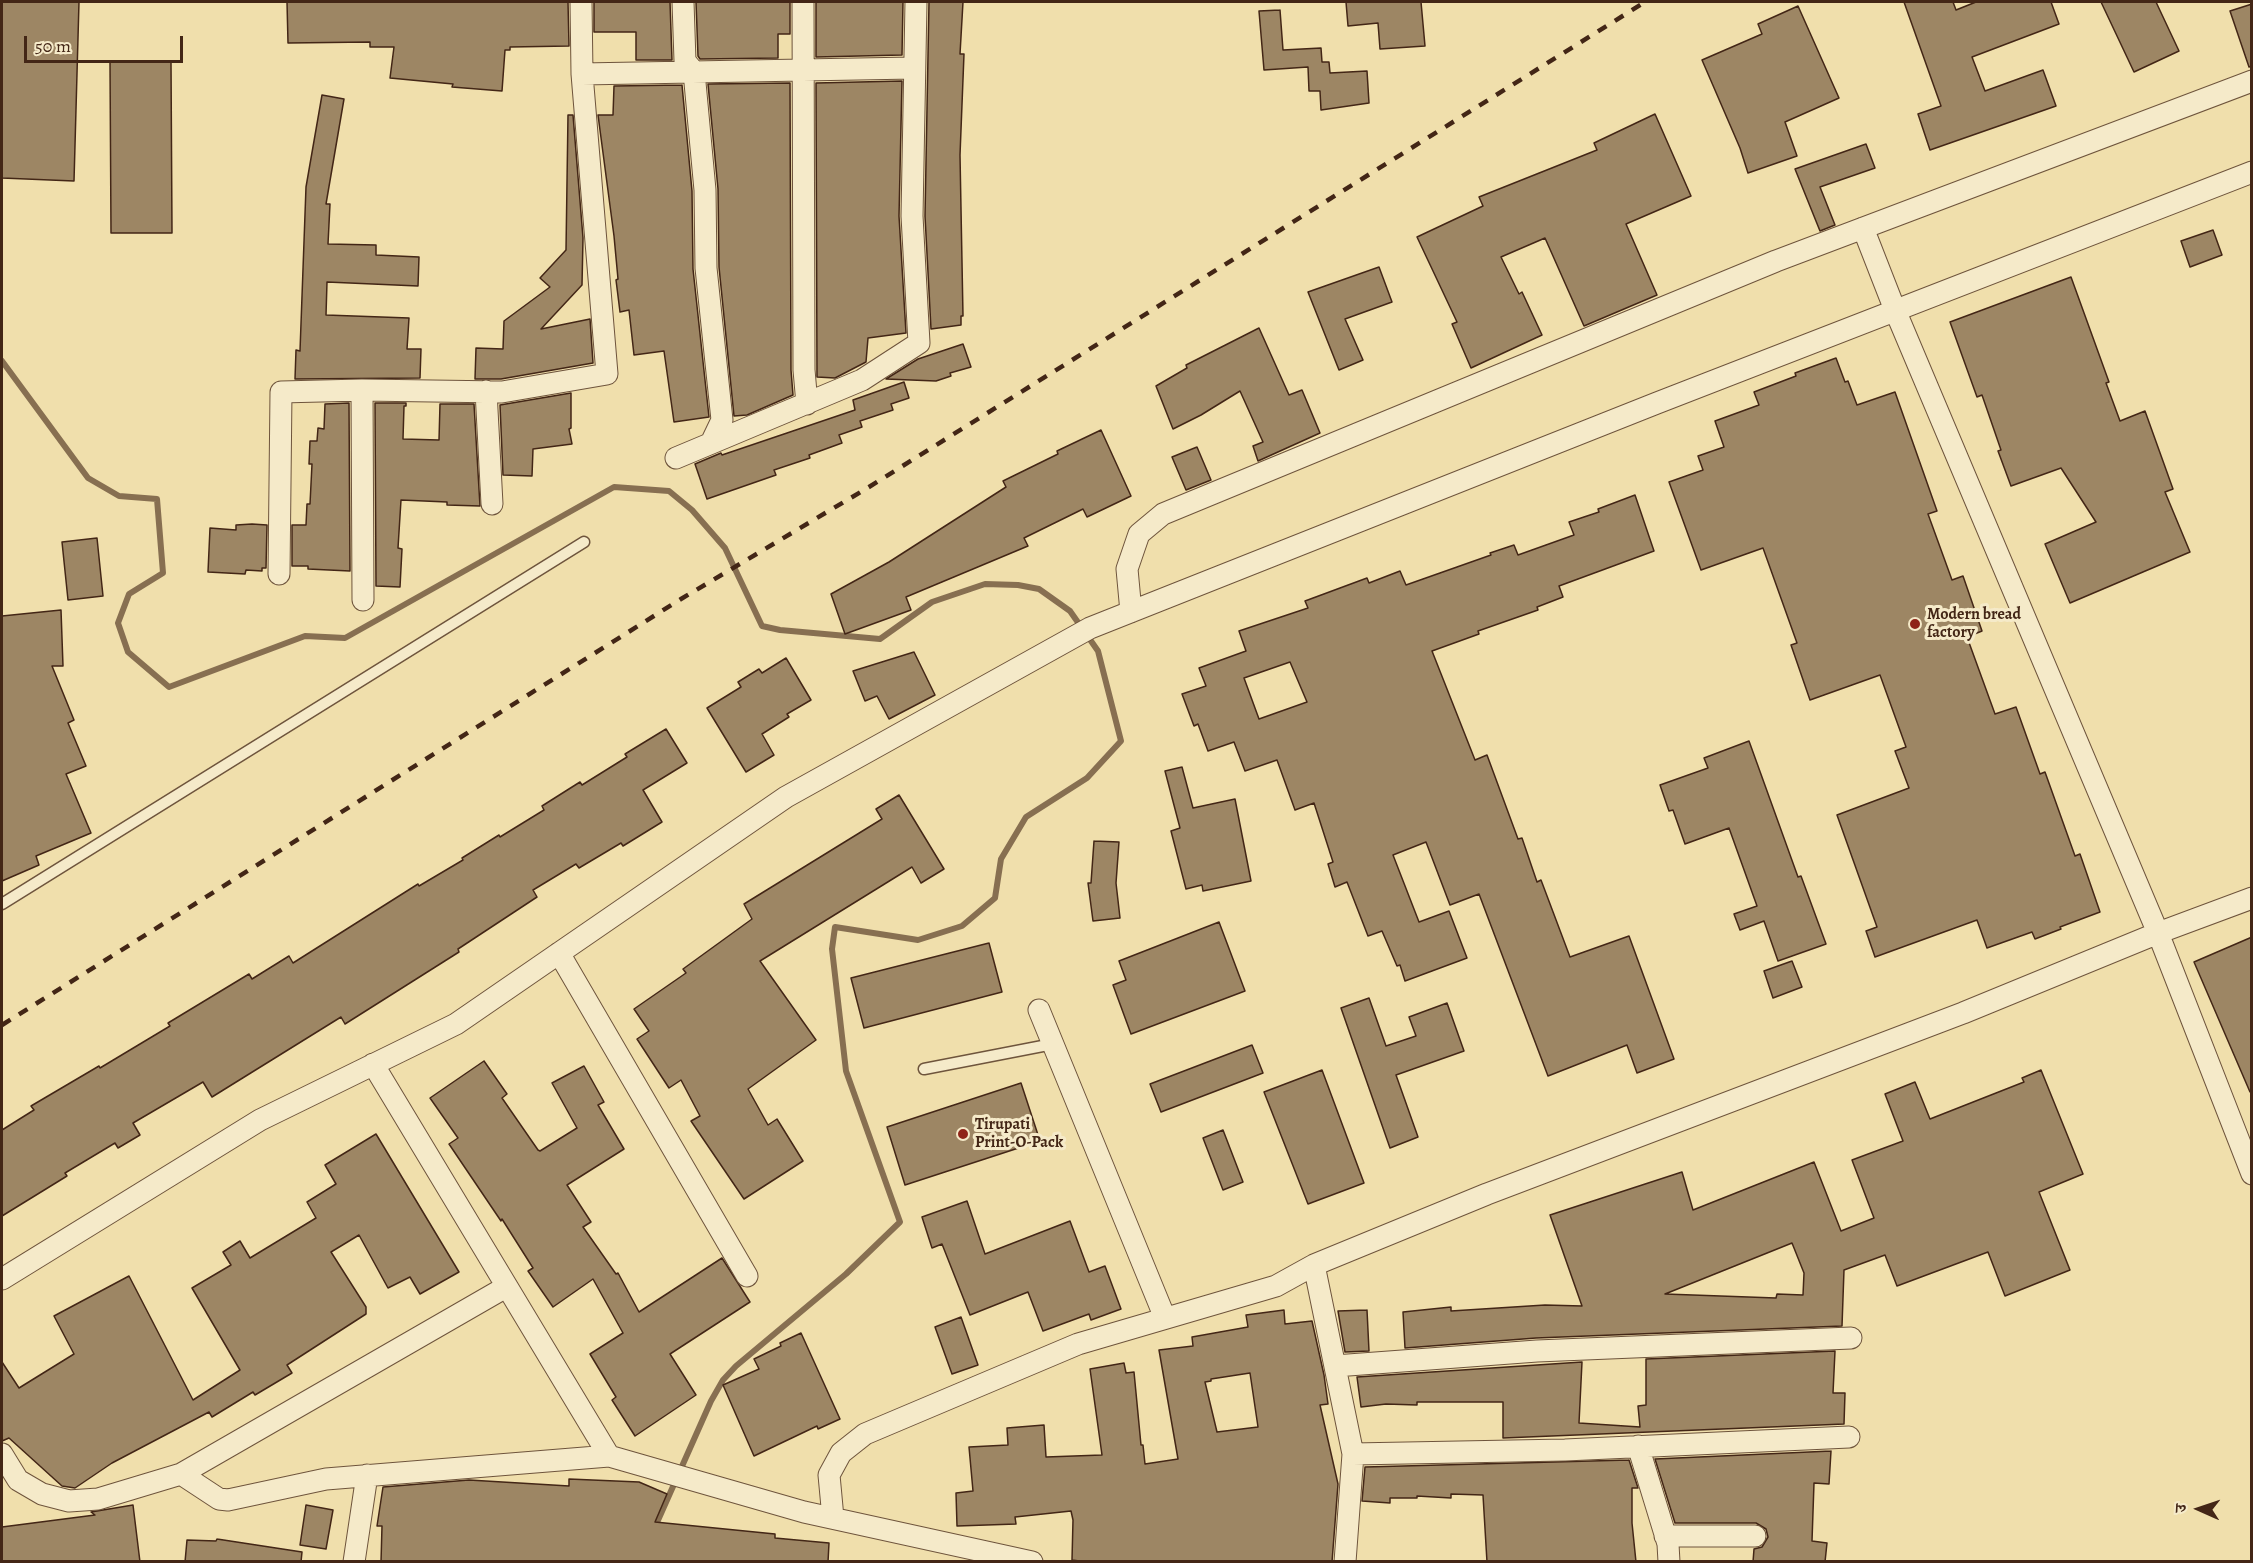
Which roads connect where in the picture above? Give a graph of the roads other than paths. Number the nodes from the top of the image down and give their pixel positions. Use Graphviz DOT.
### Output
graph roads {
  1 [pos="581,2"];
  2 [pos="683,2"];
  3 [pos="803,2"];
  4 [pos="916,2"];
  5 [pos="914,68"];
  6 [pos="805,69"];
  7 [pos="694,72"];
  8 [pos="582,74"];
  9 [pos="2252,81"];
  10 [pos="2252,172"];
  11 [pos="1863,228"];
  12 [pos="1895,310"];
  13 [pos="362,390"];
  14 [pos="486,391"];
  15 [pos="807,404"];
  16 [pos="711,443"];
  17 [pos="676,458"];
  18 [pos="492,504"];
  19 [pos="584,543"];
  20 [pos="279,574"];
  21 [pos="363,600"];
  22 [pos="1131,612"];
  23 [pos="2252,898"];
  24 [pos="2,904"];
  25 [pos="2158,933"];
  26 [pos="559,953"];
  27 [pos="1039,1010"];
  28 [pos="1053,1044"];
  29 [pos="373,1064"];
  30 [pos="924,1069"];
  31 [pos="2252,1174"];
  32 [pos="1314,1265"];
  33 [pos="747,1276"];
  34 [pos="2,1279"];
  35 [pos="506,1287"];
  36 [pos="1166,1318"];
  37 [pos="1851,1338"];
  38 [pos="1335,1366"];
  39 [pos="1849,1437"];
  40 [pos="1638,1446"];
  41 [pos="2,1454"];
  42 [pos="1353,1454"];
  43 [pos="609,1456"];
  44 [pos="181,1474"];
  45 [pos="367,1475"];
  46 [pos="832,1518"];
  47 [pos="1665,1536"];
  48 [pos="1755,1536"];
  49 [pos="969,1555"];
  50 [pos="354,1562"];
  51 [pos="1032,1562"];
  52 [pos="1345,1562"];
  53 [pos="1669,1562"];
  1 -- 8 [label="street"];
  2 -- 7 [label="street"];
  3 -- 6 [label="street"];
  4 -- 5 [label="street"];
  5 -- 6 [label="street"];
  5 -- 15 [label="street"];
  6 -- 7 [label="street"];
  6 -- 15 [label="street"];
  7 -- 8 [label="street"];
  7 -- 16 [label="street"];
  8 -- 14 [label="street"];
  9 -- 11 [label="street"];
  10 -- 12 [label="street"];
  11 -- 12 [label="street"];
  11 -- 22 [label="street"];
  12 -- 22 [label="street"];
  12 -- 25 [label="street"];
  13 -- 14 [label="street"];
  13 -- 20 [label="street"];
  13 -- 21 [label="street"];
  14 -- 18 [label="street"];
  15 -- 16 [label="street"];
  16 -- 17 [label="street"];
  19 -- 24 [label="lane"];
  22 -- 26 [label="street"];
  23 -- 25 [label="street"];
  25 -- 31 [label="street"];
  25 -- 32 [label="street"];
  26 -- 29 [label="street"];
  26 -- 33 [label="street"];
  27 -- 28 [label="street"];
  28 -- 30 [label="lane"];
  28 -- 36 [label="street"];
  29 -- 34 [label="street"];
  29 -- 35 [label="street"];
  32 -- 36 [label="street"];
  32 -- 38 [label="street"];
  35 -- 43 [label="street"];
  35 -- 44 [label="street"];
  36 -- 46 [label="street"];
  37 -- 38 [label="street"];
  38 -- 42 [label="street"];
  39 -- 40 [label="street"];
  40 -- 42 [label="street"];
  40 -- 47 [label="street"];
  41 -- 44 [label="street"];
  42 -- 52 [label="street"];
  43 -- 45 [label="street"];
  43 -- 46 [label="street"];
  44 -- 45 [label="street"];
  45 -- 50 [label="street"];
  46 -- 49 [label="street"];
  47 -- 48 [label="street"];
  47 -- 53 [label="street"];
  49 -- 51 [label="street"];
}
